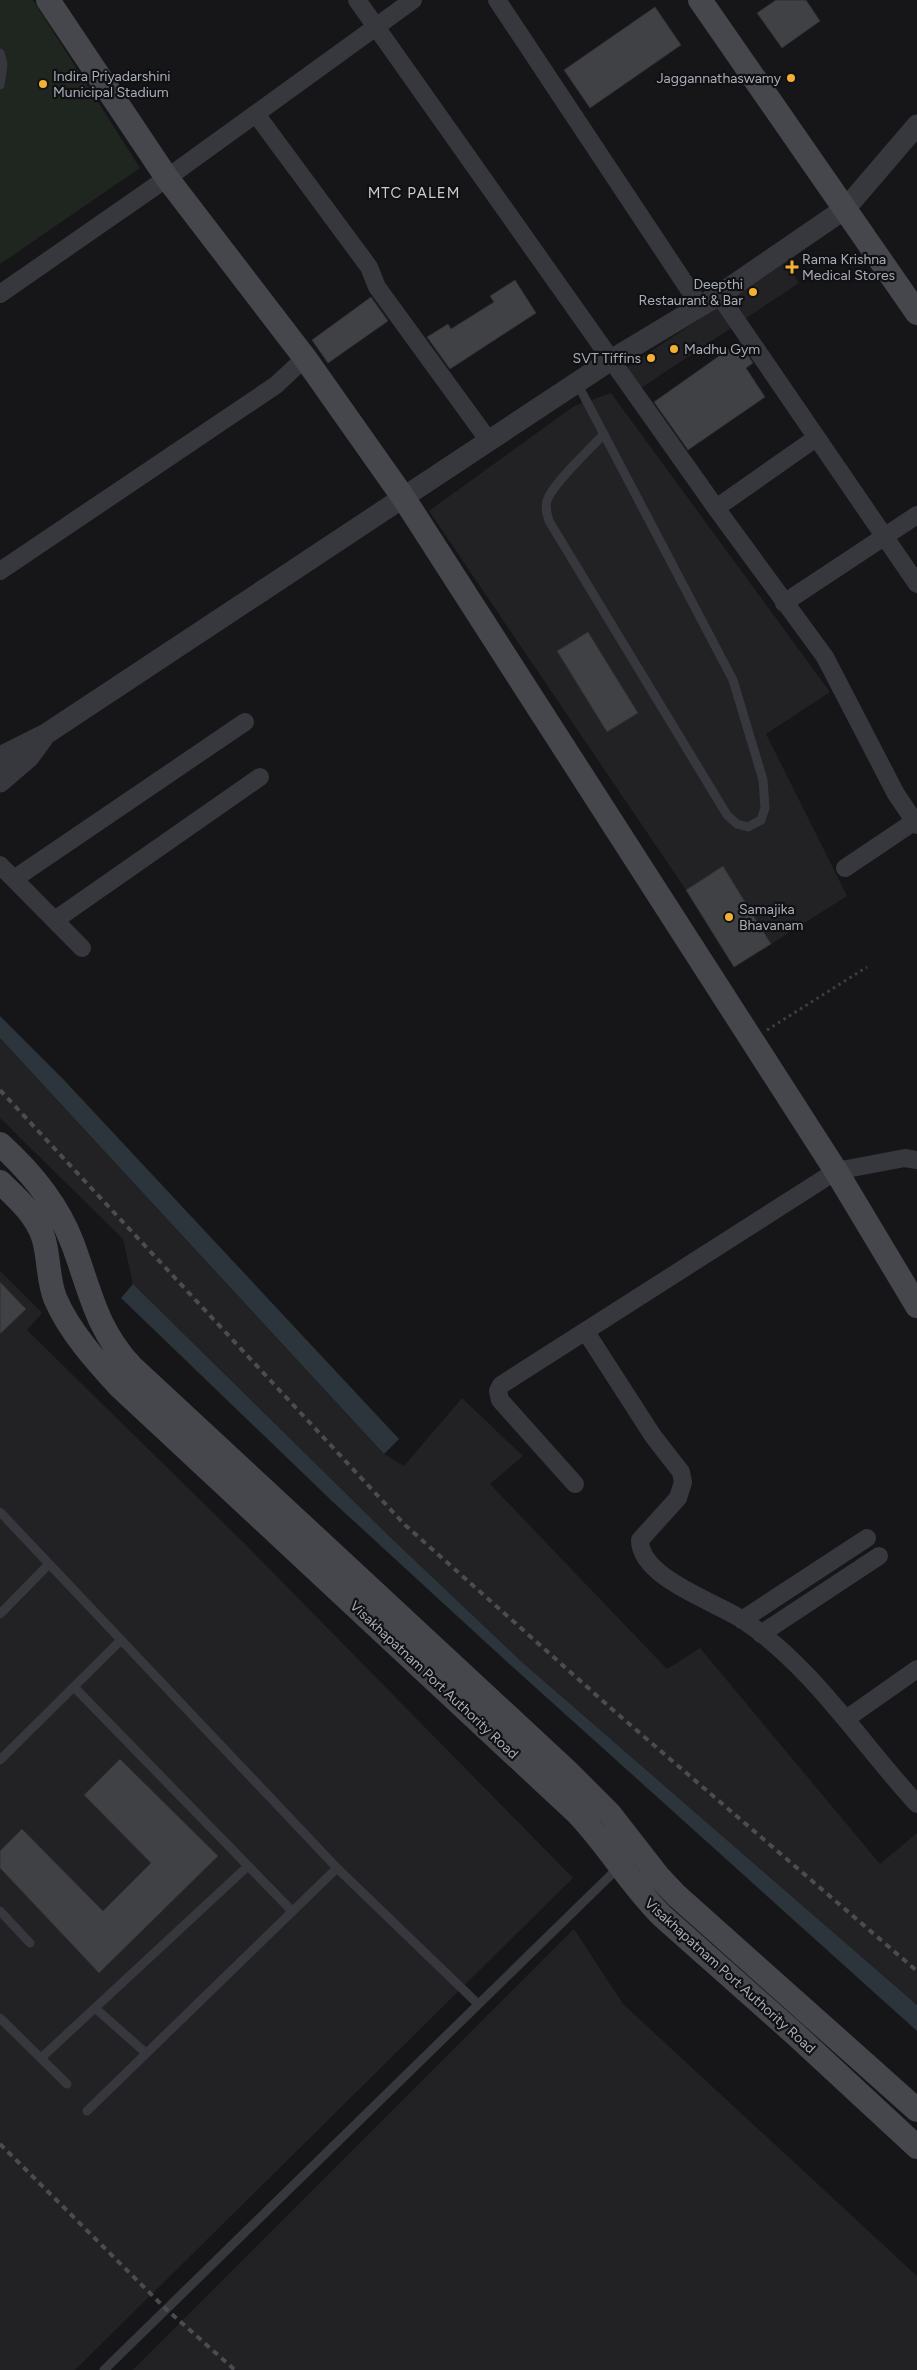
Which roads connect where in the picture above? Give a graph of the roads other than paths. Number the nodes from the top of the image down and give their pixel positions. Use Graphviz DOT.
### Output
graph roads {
  1 [pos="48,0"];
  2 [pos="357,0"];
  3 [pos="413,0"];
  4 [pos="497,0"];
  5 [pos="700,0"];
  6 [pos="376,28"];
  7 [pos="0,53"];
  8 [pos="0,85"];
  9 [pos="256,114"];
  10 [pos="917,125"];
  11 [pos="167,178"];
  12 [pos="846,208"];
  13 [pos="0,294"];
  14 [pos="719,295"];
  15 [pos="700,306"];
  16 [pos="917,313"];
  17 [pos="305,358"];
  18 [pos="611,360"];
  19 [pos="577,383"];
  20 [pos="604,434"];
  21 [pos="816,438"];
  22 [pos="489,441"];
  23 [pos="403,497"];
  24 [pos="716,508"];
  25 [pos="917,516"];
  26 [pos="886,537"];
  27 [pos="0,571"];
  28 [pos="917,584"];
  29 [pos="784,604"];
  30 [pos="246,722"];
  31 [pos="46,734"];
  32 [pos="0,758"];
  33 [pos="260,777"];
  34 [pos="0,782"];
  35 [pos="916,823"];
  36 [pos="0,865"];
  37 [pos="845,868"];
  38 [pos="14,879"];
  39 [pos="54,920"];
  40 [pos="82,948"];
  41 [pos="0,1144"];
  42 [pos="917,1160"];
  43 [pos="836,1171"];
  44 [pos="0,1182"];
  45 [pos="917,1306"];
  46 [pos="586,1332"];
  47 [pos="575,1484"];
  48 [pos="0,1512"];
  49 [pos="867,1538"];
  50 [pos="879,1556"];
  51 [pos="49,1564"];
  52 [pos="1,1611"];
  53 [pos="742,1620"];
  54 [pos="760,1634"];
  55 [pos="121,1640"];
  56 [pos="917,1669"];
  57 [pos="74,1687"];
  58 [pos="846,1719"];
  59 [pos="0,1760"];
  60 [pos="917,1804"];
  61 [pos="629,1858"];
  62 [pos="248,1866"];
  63 [pos="337,1868"];
  64 [pos="0,1911"];
  65 [pos="292,1911"];
  66 [pos="30,1943"];
  67 [pos="478,2004"];
  68 [pos="95,2008"];
  69 [pos="0,2018"];
  70 [pos="146,2053"];
  71 [pos="41,2058"];
  72 [pos="67,2084"];
  73 [pos="917,2110"];
  74 [pos="87,2111"];
  75 [pos="917,2148"];
  76 [pos="104,2370"];
  1 -- 11 [label="main road"];
  2 -- 6 [label="street"];
  3 -- 6 [label="street"];
  4 -- 15 [label="street"];
  5 -- 12 [label="main road"];
  6 -- 9 [label="street"];
  6 -- 18 [label="street"];
  7 -- 8 [label="lane"];
  9 -- 11 [label="street"];
  9 -- 22 [label="street"];
  10 -- 12 [label="street"];
  11 -- 13 [label="street"];
  11 -- 17 [label="main road"];
  12 -- 14 [label="street"];
  12 -- 16 [label="main road"];
  14 -- 15 [label="street"];
  14 -- 21 [label="street"];
  15 -- 18 [label="street"];
  17 -- 23 [label="main road"];
  17 -- 27 [label="street"];
  18 -- 19 [label="street"];
  18 -- 24 [label="street"];
  19 -- 20 [label="lane"];
  19 -- 22 [label="street"];
  20 -- 20 [label="lane"];
  21 -- 24 [label="street"];
  21 -- 26 [label="street"];
  22 -- 23 [label="street"];
  23 -- 31 [label="street"];
  23 -- 43 [label="main road"];
  24 -- 29 [label="street"];
  25 -- 26 [label="street"];
  26 -- 28 [label="street"];
  26 -- 29 [label="street"];
  29 -- 35 [label="street"];
  30 -- 38 [label="street"];
  31 -- 32 [label="street"];
  31 -- 34 [label="street"];
  33 -- 39 [label="street"];
  35 -- 37 [label="street"];
  36 -- 38 [label="street"];
  38 -- 39 [label="street"];
  39 -- 40 [label="street"];
  41 -- 61 [label="main road, Visakhapatnam Port Authority Road"];
  42 -- 43 [label="street"];
  43 -- 45 [label="main road"];
  43 -- 46 [label="street"];
  44 -- 61 [label="main road, Visakhapatnam Port Authority Road"];
  46 -- 47 [label="street"];
  46 -- 53 [label="street"];
  48 -- 51 [label="lane"];
  49 -- 53 [label="street"];
  50 -- 54 [label="street"];
  51 -- 52 [label="lane"];
  51 -- 55 [label="lane"];
  53 -- 54 [label="street"];
  54 -- 58 [label="street"];
  55 -- 57 [label="lane"];
  55 -- 63 [label="lane"];
  56 -- 58 [label="street"];
  57 -- 59 [label="lane"];
  57 -- 62 [label="lane"];
  58 -- 60 [label="street"];
  61 -- 67 [label="lane"];
  61 -- 73 [label="main road, Visakhapatnam Port Authority Road"];
  61 -- 75 [label="main road, Visakhapatnam Port Authority Road"];
  62 -- 65 [label="lane"];
  62 -- 68 [label="lane"];
  63 -- 65 [label="lane"];
  63 -- 67 [label="lane"];
  64 -- 66 [label="lane"];
  65 -- 70 [label="lane"];
  67 -- 76 [label="lane"];
  68 -- 70 [label="lane"];
  68 -- 71 [label="lane"];
  69 -- 71 [label="lane"];
  70 -- 74 [label="lane"];
  71 -- 72 [label="lane"];
}
